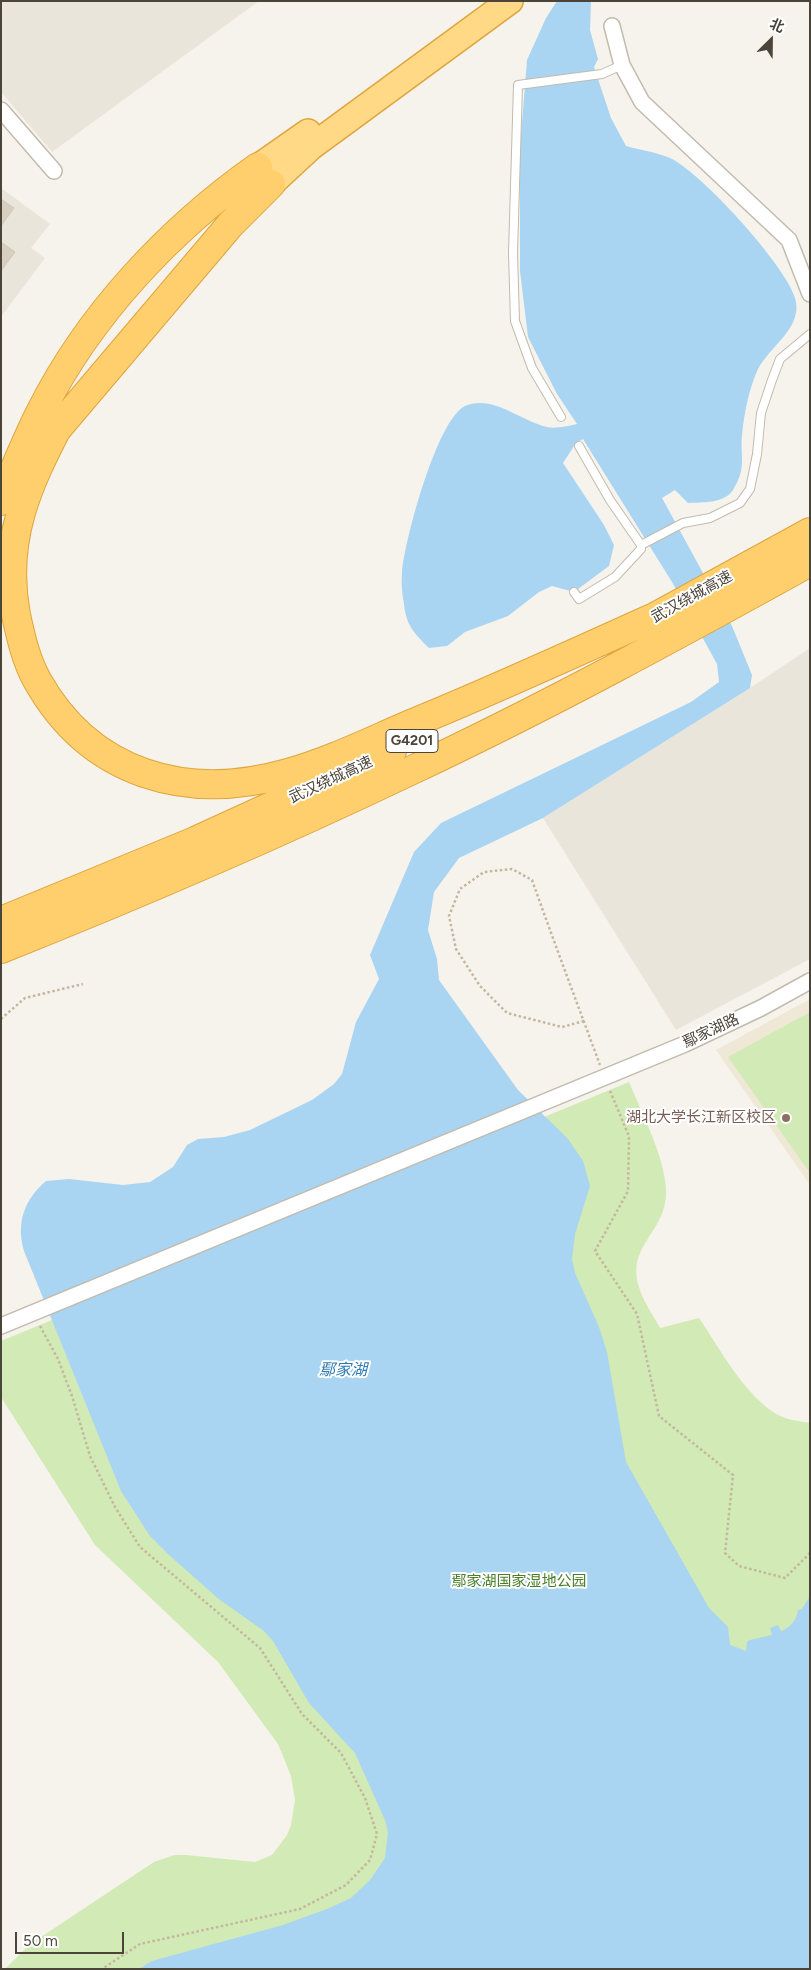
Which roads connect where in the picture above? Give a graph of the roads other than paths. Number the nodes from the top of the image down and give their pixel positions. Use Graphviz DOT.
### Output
graph roads {
  1 [pos="487,1"];
  2 [pos="510,1"];
  3 [pos="612,26"];
  4 [pos="622,64"];
  5 [pos="1,110"];
  6 [pos="54,171"];
  7 [pos="264,176"];
  8 [pos="810,294"];
  9 [pos="810,334"];
  10 [pos="561,418"];
  11 [pos="62,421"];
  12 [pos="579,446"];
  13 [pos="24,447"];
  14 [pos="1,484"];
  15 [pos="1,501"];
  16 [pos="1,531"];
  17 [pos="810,532"];
  18 [pos="641,545"];
  19 [pos="810,562"];
  20 [pos="574,592"];
  21 [pos="659,615"];
  22 [pos="118,902"];
  23 [pos="1,921"];
  24 [pos="1,949"];
  25 [pos="1,959"];
  26 [pos="810,981"];
  27 [pos="1,1326"];
  1 -- 7 [label="highway"];
  2 -- 7 [label="highway"];
  3 -- 4 [label="street"];
  4 -- 8 [label="street"];
  4 -- 10 [label="lane"];
  5 -- 6 [label="street"];
  7 -- 11 [label="highway"];
  7 -- 13 [label="highway"];
  9 -- 18 [label="lane"];
  11 -- 16 [label="highway"];
  11 -- 21 [label="highway"];
  12 -- 18 [label="lane"];
  13 -- 14 [label="highway"];
  13 -- 15 [label="highway"];
  17 -- 21 [label="highway, 武汉绕城高速 / G4201"];
  18 -- 20 [label="lane"];
  19 -- 22 [label="highway, 武汉绕城高速 / G4201"];
  21 -- 23 [label="highway, 武汉绕城高速 / G4201"];
  22 -- 24 [label="highway, 武汉绕城高速 / G4201"];
  22 -- 25 [label="highway"];
  26 -- 27 [label="street, 鄢家湖路"];
}
